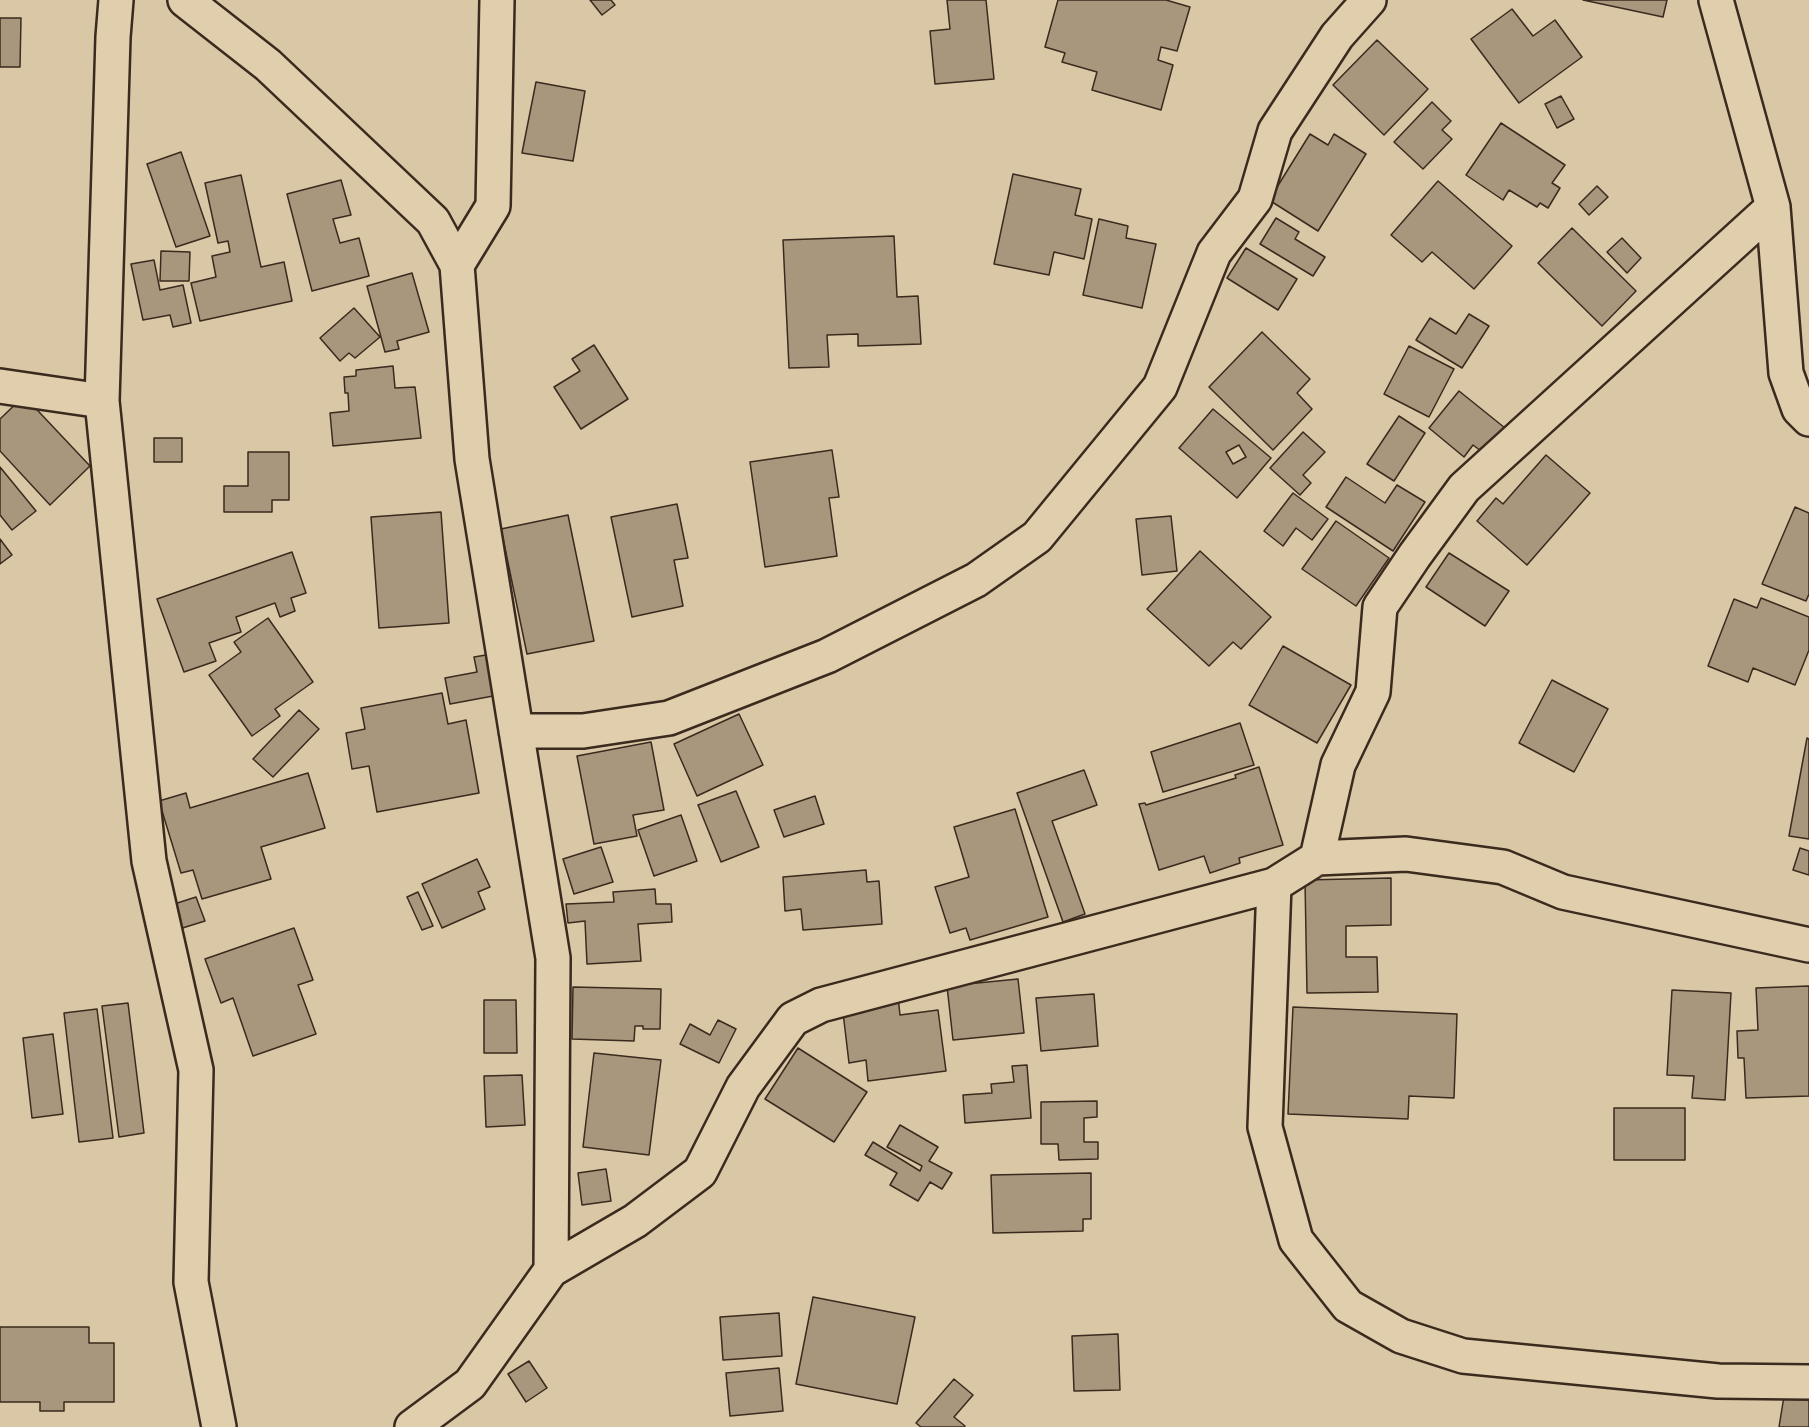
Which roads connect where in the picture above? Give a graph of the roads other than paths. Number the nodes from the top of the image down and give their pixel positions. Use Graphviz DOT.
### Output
graph roads {
  1 [pos="116,0"];
  2 [pos="185,0"];
  3 [pos="497,0"];
  4 [pos="1369,0"];
  5 [pos="1716,0"];
  6 [pos="1773,207"];
  7 [pos="458,265"];
  8 [pos="0,386"];
  9 [pos="102,402"];
  10 [pos="1809,419"];
  11 [pos="516,731"];
  12 [pos="1317,858"];
  13 [pos="1274,885"];
  14 [pos="1809,945"];
  15 [pos="551,1270"];
  16 [pos="1809,1382"];
  17 [pos="219,1427"];
  18 [pos="412,1427"];
  1 -- 9 [label="street"];
  2 -- 7 [label="street"];
  3 -- 7 [label="street"];
  4 -- 11 [label="street"];
  5 -- 6 [label="street"];
  6 -- 10 [label="street"];
  6 -- 12 [label="street"];
  7 -- 11 [label="street"];
  8 -- 9 [label="street"];
  9 -- 17 [label="street"];
  11 -- 15 [label="street"];
  12 -- 13 [label="street"];
  12 -- 14 [label="street"];
  13 -- 15 [label="street"];
  13 -- 16 [label="street"];
  15 -- 18 [label="street"];
}
